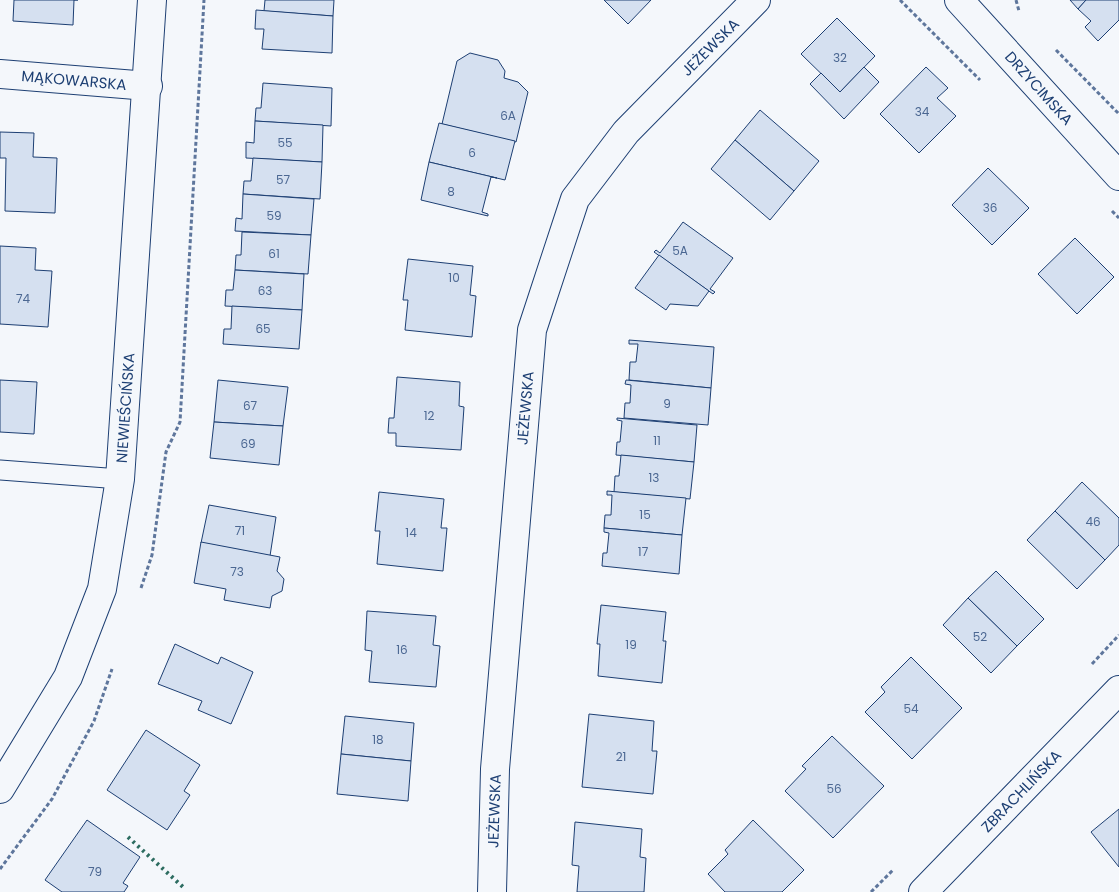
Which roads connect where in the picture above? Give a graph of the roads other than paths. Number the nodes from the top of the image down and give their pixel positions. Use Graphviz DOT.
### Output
graph roads {
  1 [pos="152,0"];
  2 [pos="756,0"];
  3 [pos="959,0"];
  4 [pos="0,74"];
  5 [pos="148,86"];
  6 [pos="1119,176"];
  7 [pos="0,470"];
  8 [pos="120,478"];
  9 [pos="1119,690"];
  10 [pos="0,789"];
  11 [pos="492,892"];
  12 [pos="923,892"];
  1 -- 5 [label="street, NIEWIEŚCIŃSKA"];
  2 -- 11 [label="street, JEŻEWSKA"];
  3 -- 6 [label="street, DRZYCIMSKA"];
  4 -- 5 [label="street, MĄKOWARSKA"];
  5 -- 8 [label="street, NIEWIEŚCIŃSKA"];
  7 -- 8 [label="lane"];
  8 -- 10 [label="street, NIEWIEŚCIŃSKA"];
  9 -- 12 [label="street, ZBRACHLIŃSKA"];
}
